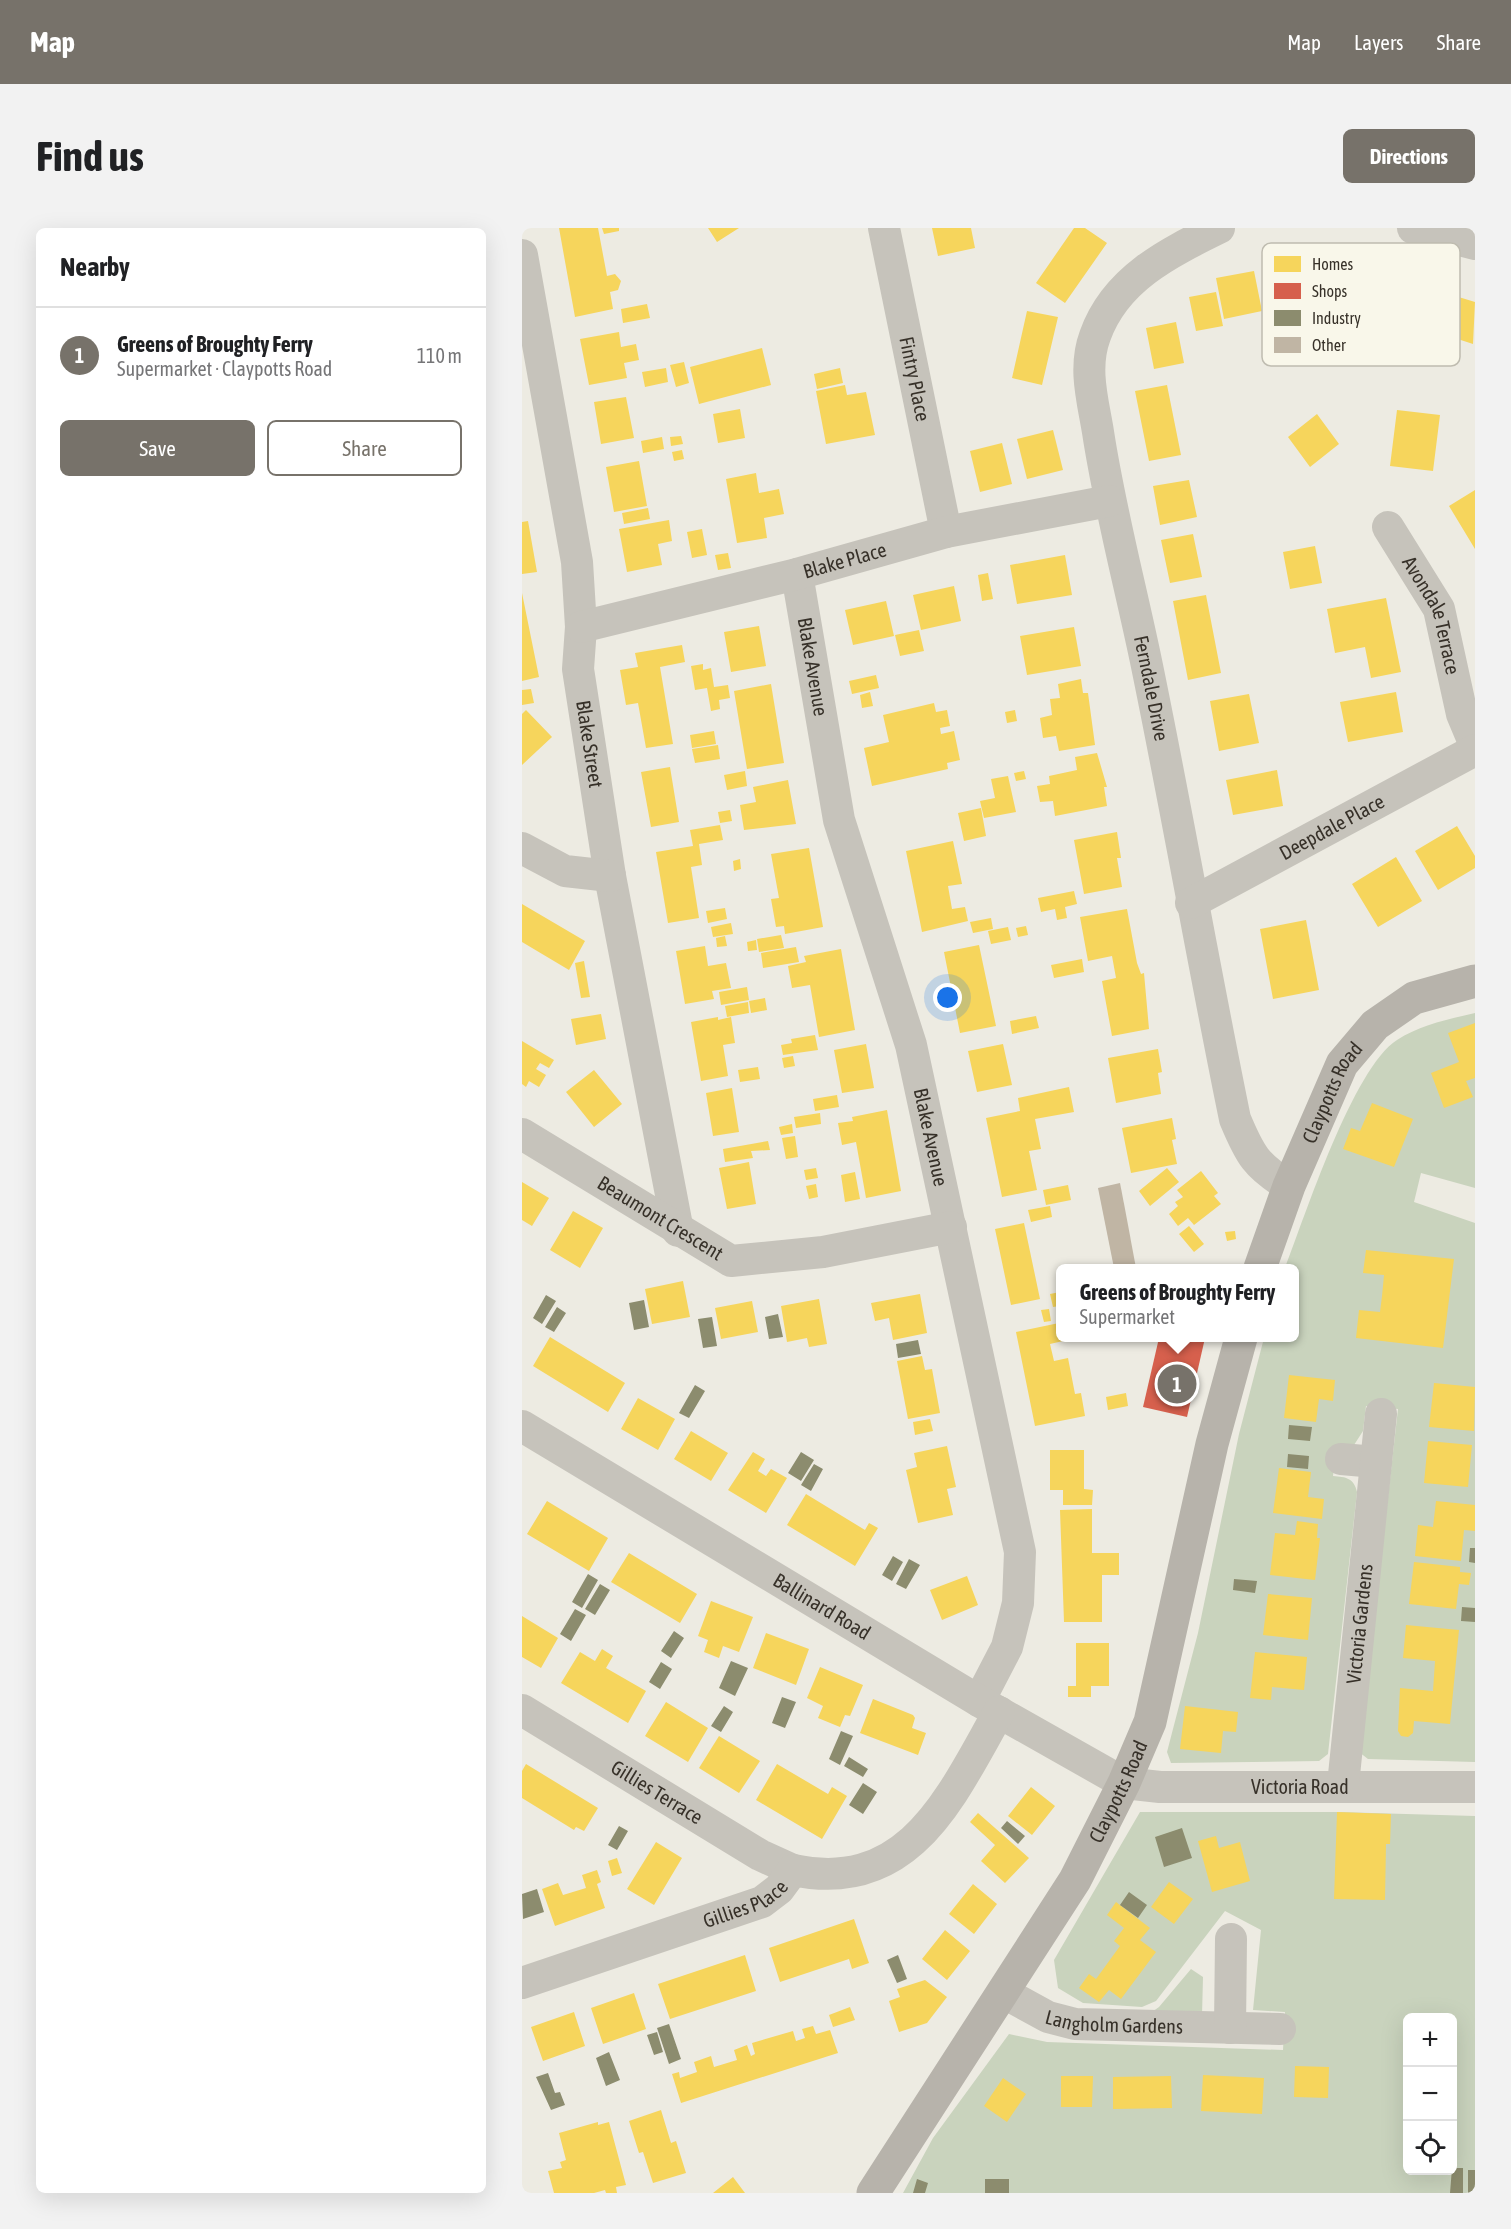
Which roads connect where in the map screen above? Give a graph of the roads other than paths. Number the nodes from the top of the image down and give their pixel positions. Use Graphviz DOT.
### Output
graph roads {
  1 [pos="884,228"];
  2 [pos="1219,228"];
  3 [pos="1413,228"];
  4 [pos="1475,244"];
  5 [pos="522,255"];
  6 [pos="1109,501"];
  7 [pos="1388,527"];
  8 [pos="946,532"];
  9 [pos="797,574"];
  10 [pos="581,627"];
  11 [pos="1475,745"];
  12 [pos="1475,750"];
  13 [pos="522,848"];
  14 [pos="610,876"];
  15 [pos="1191,903"];
  16 [pos="1475,981"];
  17 [pos="522,1134"];
  18 [pos="1289,1186"];
  19 [pos="951,1227"];
  20 [pos="678,1230"];
  21 [pos="1262,1264"];
  22 [pos="1240,1342"];
  23 [pos="1381,1414"];
  24 [pos="522,1426"];
  25 [pos="1341,1459"];
  26 [pos="1376,1462"];
  27 [pos="989,1707"];
  28 [pos="522,1710"];
  29 [pos="1124,1783"];
  30 [pos="1343,1785"];
  31 [pos="1475,1787"];
  32 [pos="793,1870"];
  33 [pos="1232,1939"];
  34 [pos="522,1983"];
  35 [pos="1004,1992"];
  36 [pos="1230,2028"];
  37 [pos="1280,2029"];
  38 [pos="873,2193"];
  1 -- 8 [label="street, Fintry Place"];
  2 -- 6 [label="street, Ferndale Drive"];
  3 -- 4 [label="street"];
  5 -- 10 [label="street, Blake Street"];
  6 -- 8 [label="street, Blake Place"];
  6 -- 15 [label="street, Ferndale Drive"];
  7 -- 11 [label="street, Avondale Terrace"];
  8 -- 9 [label="street, Blake Place"];
  9 -- 10 [label="street, Blake Place"];
  9 -- 19 [label="street, Blake Avenue"];
  10 -- 14 [label="street, Blake Street"];
  12 -- 15 [label="street, Deepdale Place"];
  13 -- 14 [label="street"];
  14 -- 20 [label="street, Blake Street"];
  15 -- 18 [label="street, Ferndale Drive"];
  16 -- 18 [label="main road, Claypotts Road"];
  17 -- 20 [label="street, Beaumont Crescent"];
  18 -- 21 [label="main road, Claypotts Road"];
  19 -- 20 [label="street, Beaumont Crescent"];
  19 -- 27 [label="street, Blake Avenue"];
  22 -- 29 [label="main road, Claypotts Road"];
  23 -- 26 [label="street, Victoria Gardens"];
  24 -- 27 [label="street, Ballinard Road"];
  25 -- 26 [label="street"];
  26 -- 30 [label="street, Victoria Gardens"];
  27 -- 29 [label="street, Ballinard Road"];
  27 -- 32 [label="street, Gillies Place"];
  28 -- 32 [label="street, Gillies Terrace"];
  29 -- 30 [label="street, Victoria Road"];
  29 -- 35 [label="main road, Claypotts Road"];
  30 -- 31 [label="street, Victoria Road"];
  32 -- 34 [label="street, Gillies Place"];
  33 -- 36 [label="street"];
  35 -- 36 [label="street, Langholm Gardens"];
  35 -- 38 [label="main road, Claypotts Road"];
  36 -- 37 [label="street, Langholm Gardens"];
}
